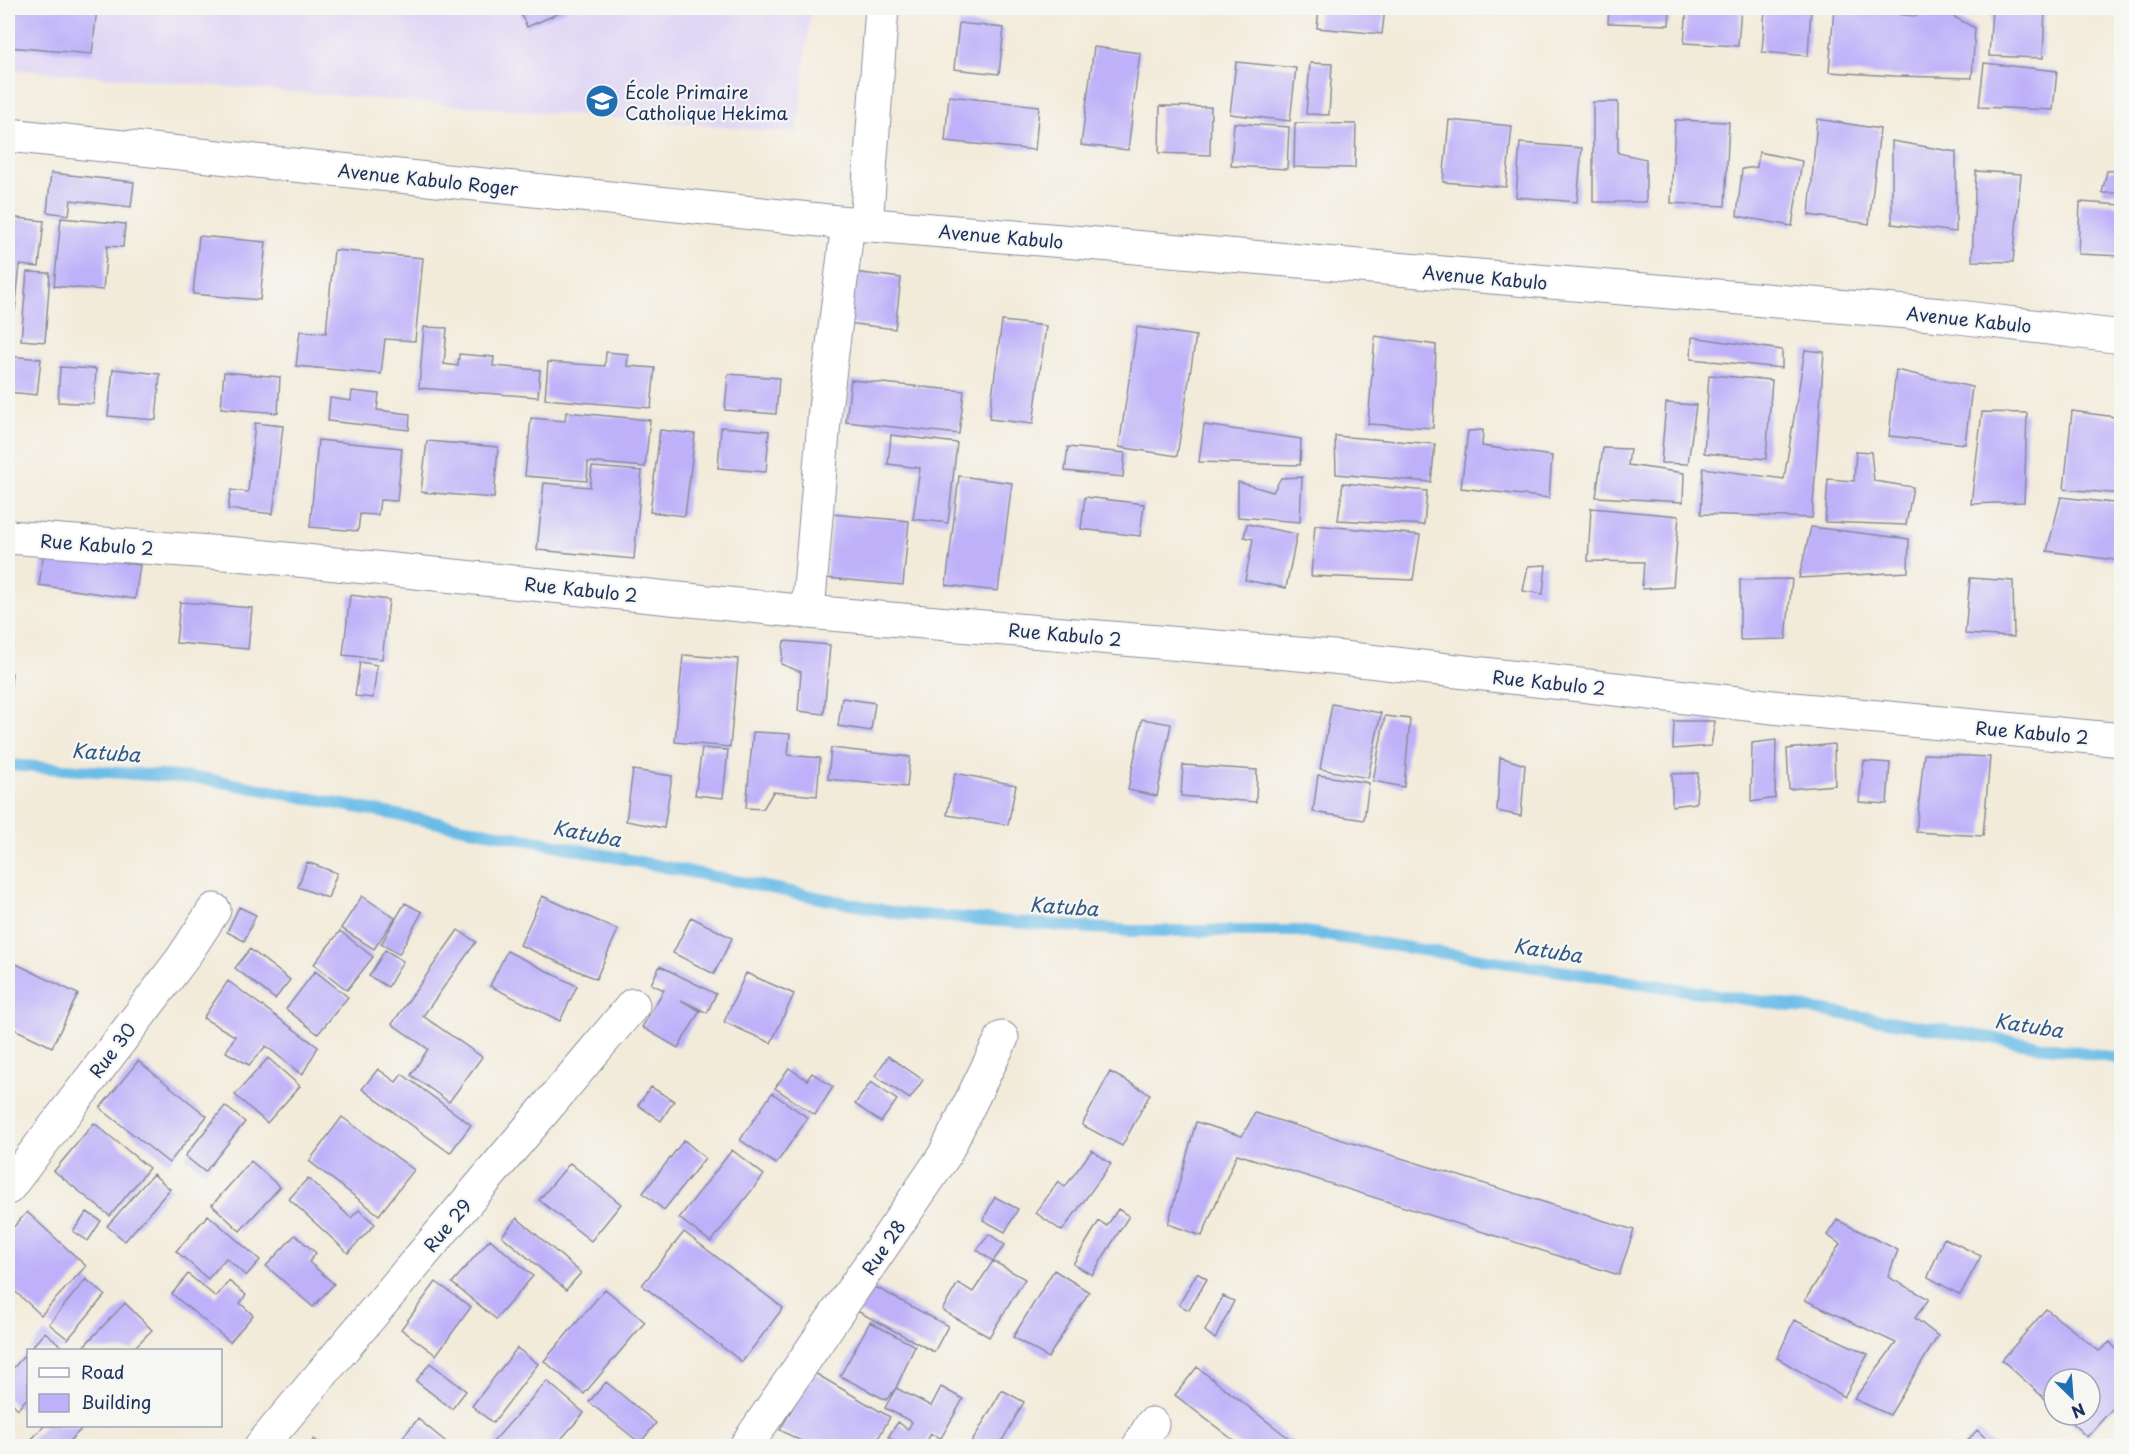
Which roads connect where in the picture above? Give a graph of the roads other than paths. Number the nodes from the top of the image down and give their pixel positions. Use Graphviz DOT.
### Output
graph roads {
  1 [pos="882,8"];
  2 [pos="8,135"];
  3 [pos="857,224"];
  4 [pos="2121,337"];
  5 [pos="8,537"];
  6 [pos="808,612"];
  7 [pos="2121,740"];
  8 [pos="214,910"];
  9 [pos="633,1005"];
  10 [pos="1002,1038"];
  11 [pos="8,1188"];
  12 [pos="261,1446"];
  13 [pos="746,1446"];
  1 -- 3 [label="street"];
  2 -- 3 [label="street, Avenue Kabulo Roger"];
  3 -- 4 [label="street, Avenue Kabulo"];
  3 -- 6 [label="street"];
  5 -- 6 [label="street, Rue Kabulo 2"];
  6 -- 7 [label="street, Rue Kabulo 2"];
  8 -- 11 [label="street, Rue 30"];
  9 -- 12 [label="street, Rue 29"];
  10 -- 13 [label="street, Rue 28"];
}
